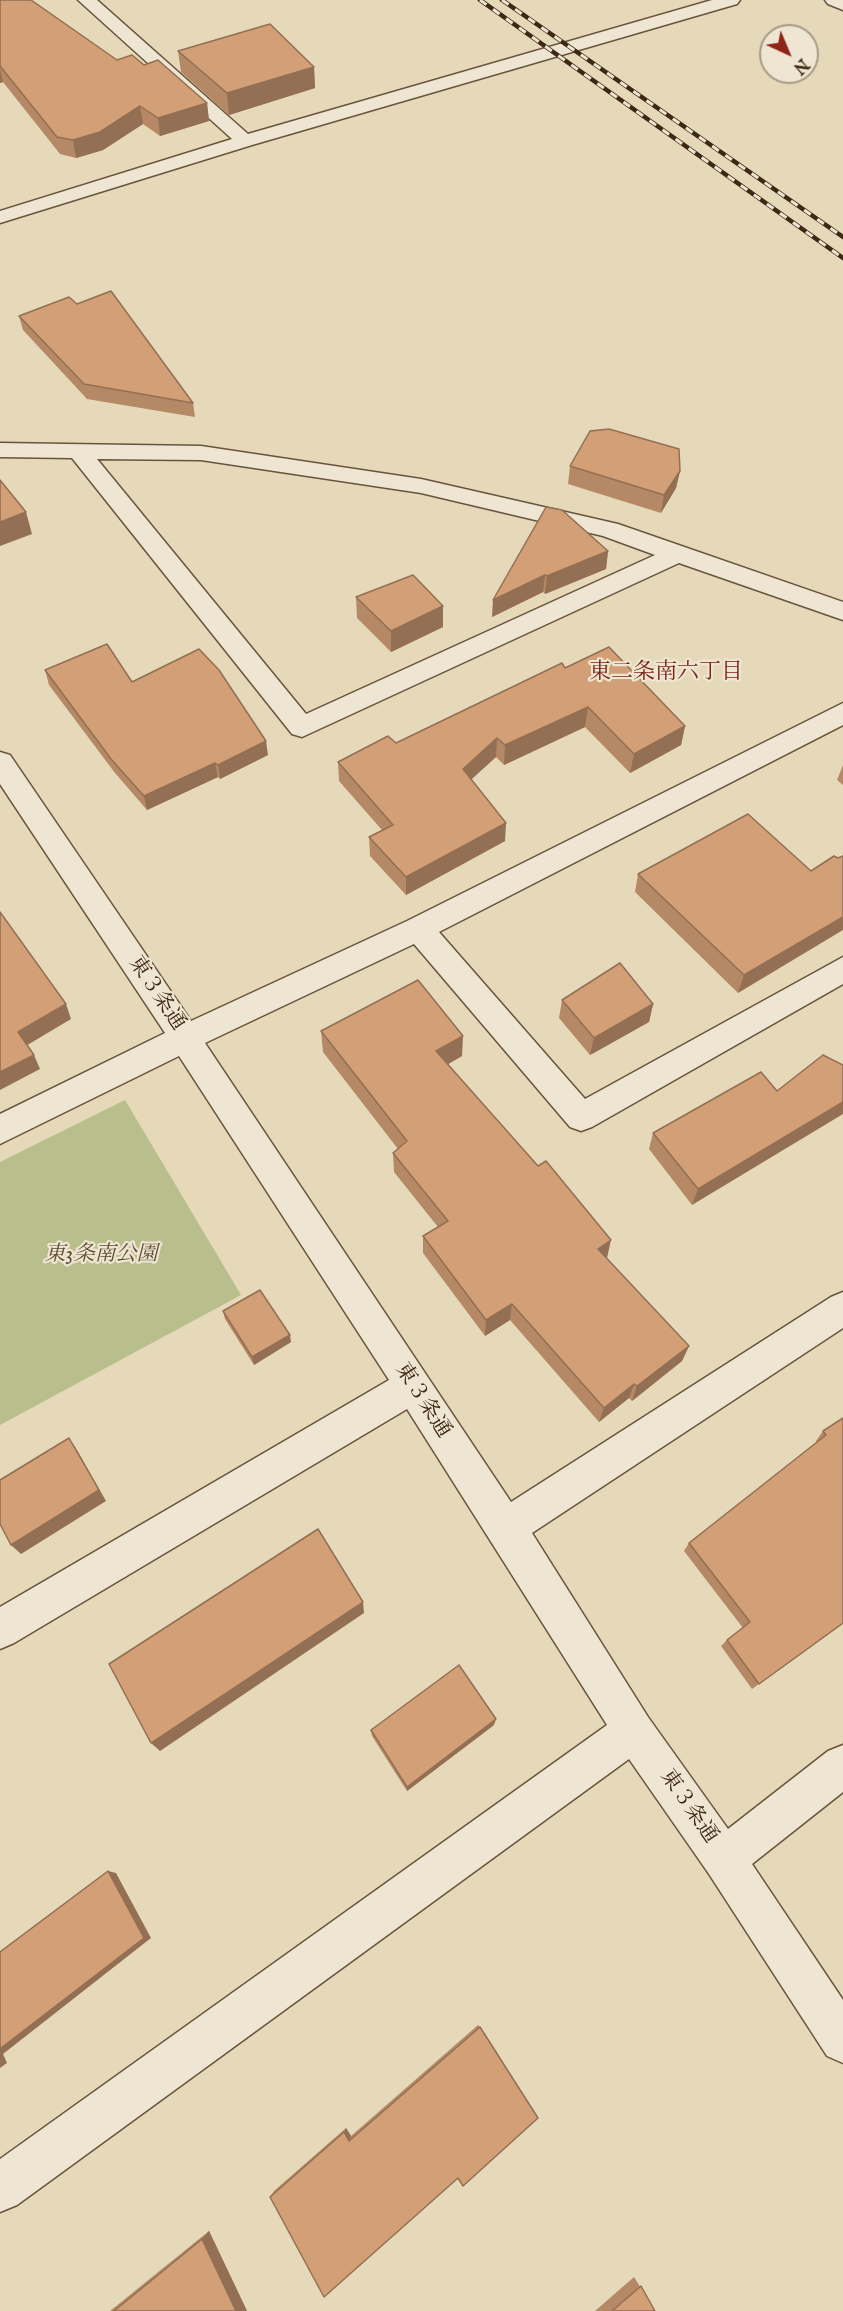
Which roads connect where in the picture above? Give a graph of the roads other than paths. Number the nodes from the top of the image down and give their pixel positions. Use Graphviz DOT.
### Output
graph roads {
  1 [pos="87,0"];
  2 [pos="731,0"];
  3 [pos="834,0"];
  4 [pos="843,5"];
  5 [pos="245,141"];
  6 [pos="0,217"];
  7 [pos="0,450"];
  8 [pos="81,454"];
  9 [pos="678,554"];
  10 [pos="843,611"];
  11 [pos="843,713"];
  12 [pos="3,773"];
  13 [pos="418,928"];
  14 [pos="843,969"];
  15 [pos="185,1038"];
  16 [pos="0,1130"];
  17 [pos="843,1308"];
  18 [pos="412,1386"];
  19 [pos="506,1528"];
  20 [pos="0,1629"];
  21 [pos="634,1731"];
  22 [pos="843,1766"];
  23 [pos="724,1859"];
  24 [pos="843,2040"];
  25 [pos="0,2188"];
  1 -- 5 [label="street"];
  2 -- 5 [label="street"];
  3 -- 4 [label="street"];
  5 -- 6 [label="street"];
  7 -- 8 [label="street"];
  8 -- 9 [label="street"];
  8 -- 9 [label="street"];
  9 -- 10 [label="street"];
  11 -- 13 [label="street"];
  12 -- 15 [label="street, 東３条通"];
  13 -- 14 [label="street"];
  13 -- 15 [label="street"];
  15 -- 16 [label="street"];
  15 -- 18 [label="street, 東３条通"];
  17 -- 19 [label="street"];
  18 -- 19 [label="street, 東３条通"];
  18 -- 20 [label="street"];
  19 -- 21 [label="street, 東３条通"];
  21 -- 23 [label="street, 東３条通"];
  21 -- 25 [label="street"];
  22 -- 23 [label="street"];
  23 -- 24 [label="street, 東３条通"];
}
